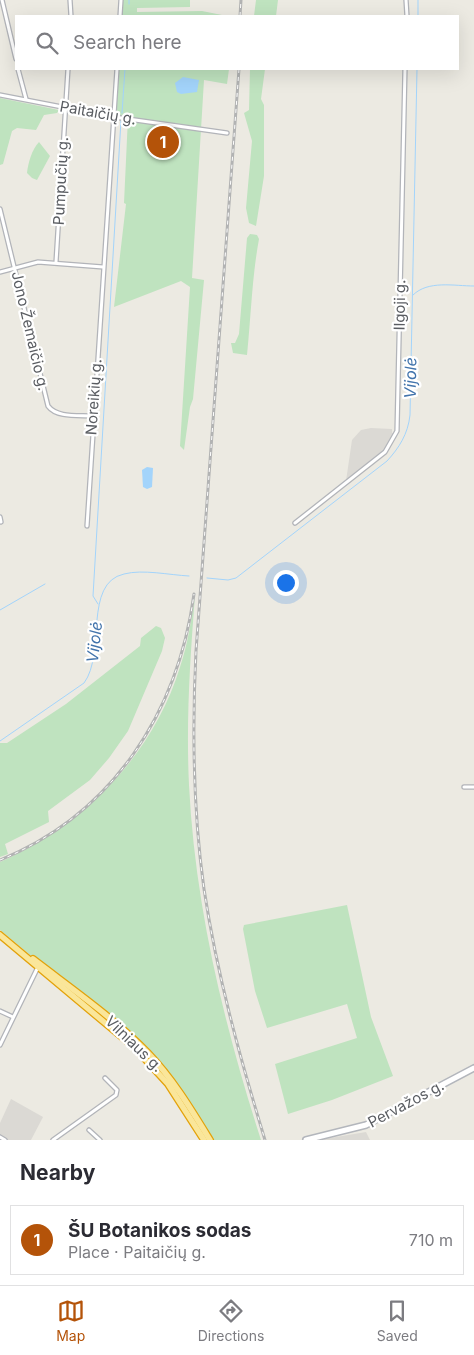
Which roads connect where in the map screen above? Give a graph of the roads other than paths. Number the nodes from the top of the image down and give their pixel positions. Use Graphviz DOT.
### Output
graph roads {
  1 [pos="2,0"];
  2 [pos="70,0"];
  3 [pos="121,0"];
  4 [pos="406,0"];
  5 [pos="71,15"];
  6 [pos="120,15"];
  7 [pos="407,15"];
  8 [pos="15,55"];
  9 [pos="18,70"];
  10 [pos="68,70"];
  11 [pos="117,70"];
  12 [pos="405,70"];
  13 [pos="0,95"];
  14 [pos="26,99"];
  15 [pos="66,108"];
  16 [pos="114,116"];
  17 [pos="227,133"];
  18 [pos="0,209"];
  19 [pos="56,262"];
  20 [pos="103,267"];
  21 [pos="15,269"];
  22 [pos="0,272"];
  23 [pos="92,416"];
  24 [pos="0,516"];
  25 [pos="1,522"];
  26 [pos="295,523"];
  27 [pos="86,526"];
  28 [pos="464,787"];
  29 [pos="474,787"];
  30 [pos="0,935"];
  31 [pos="39,966"];
  32 [pos="0,1011"];
  33 [pos="13,1017"];
  34 [pos="0,1045"];
  35 [pos="474,1068"];
  36 [pos="105,1078"];
  37 [pos="88,1130"];
  38 [pos="0,1137"];
  39 [pos="6,1140"];
  40 [pos="53,1140"];
  41 [pos="100,1140"];
  42 [pos="204,1140"];
  43 [pos="210,1140"];
  44 [pos="306,1140"];
  1 -- 8 [label="street"];
  2 -- 5 [label="street"];
  3 -- 6 [label="street"];
  4 -- 7 [label="street"];
  9 -- 14 [label="street"];
  10 -- 15 [label="street, Pumpučių g."];
  11 -- 16 [label="street, Noreikių g."];
  12 -- 26 [label="street, Ilgoji g."];
  13 -- 14 [label="street, Paitaičių g."];
  14 -- 15 [label="street, Paitaičių g."];
  15 -- 16 [label="street, Paitaičių g."];
  15 -- 19 [label="street, Pumpučių g."];
  16 -- 17 [label="street, Paitaičių g."];
  16 -- 20 [label="street, Noreikių g."];
  18 -- 21 [label="street, Jono Žemaičio g."];
  19 -- 20 [label="street"];
  19 -- 21 [label="street"];
  20 -- 23 [label="street, Noreikių g."];
  21 -- 22 [label="street"];
  21 -- 23 [label="street, Jono Žemaičio g."];
  23 -- 27 [label="street, Noreikių g."];
  24 -- 25 [label="street"];
  28 -- 29 [label="street"];
  30 -- 31 [label="highway, Vilniaus g."];
  31 -- 33 [label="street"];
  31 -- 42 [label="highway, Vilniaus g."];
  31 -- 43 [label="highway, Vilniaus g."];
  32 -- 33 [label="street"];
  33 -- 34 [label="street"];
  35 -- 44 [label="main road, Pervažos g."];
  36 -- 40 [label="street"];
  37 -- 41 [label="street"];
  38 -- 39 [label="street"];
}
